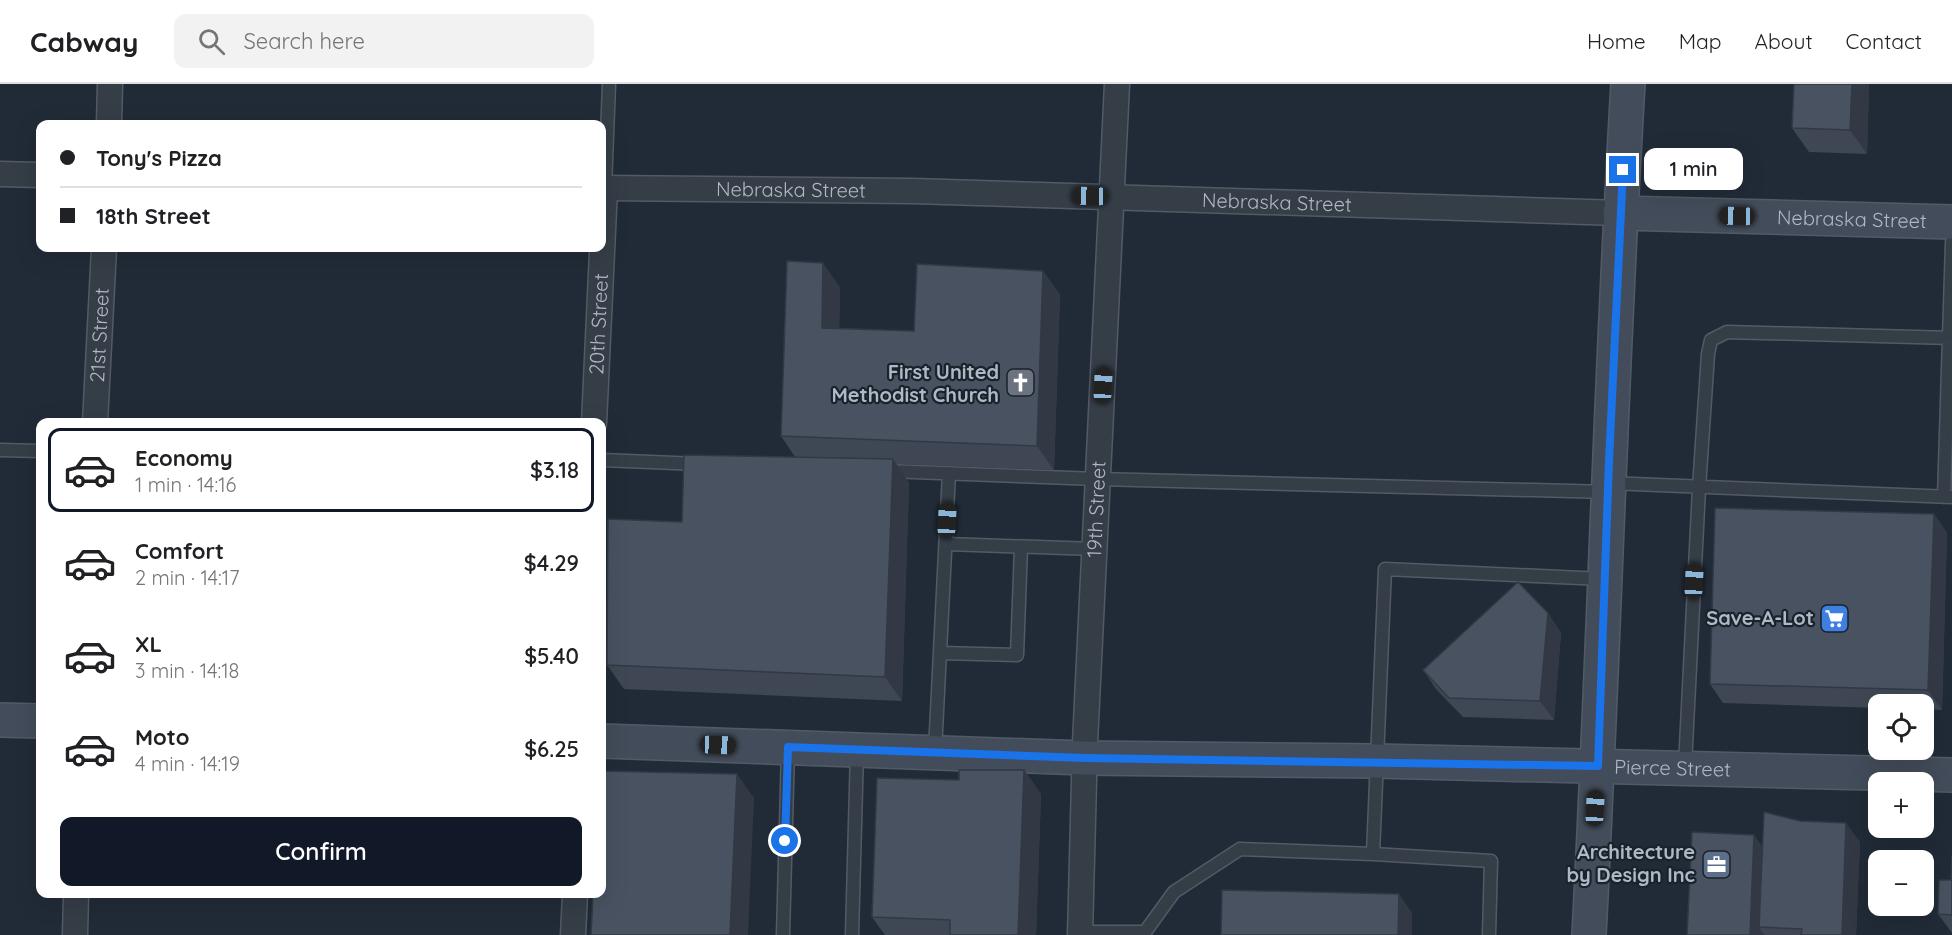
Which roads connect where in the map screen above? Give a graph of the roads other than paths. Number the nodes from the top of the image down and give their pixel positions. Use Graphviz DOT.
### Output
graph roads {
  1 [pos="110,84"];
  2 [pos="609,84"];
  3 [pos="1117,84"];
  4 [pos="1628,84"];
  5 [pos="109,120"];
  6 [pos="606,136"];
  7 [pos="0,174"];
  8 [pos="36,175"];
  9 [pos="606,188"];
  10 [pos="1113,196"];
  11 [pos="1620,213"];
  12 [pos="1952,222"];
  13 [pos="1952,242"];
  14 [pos="104,252"];
  15 [pos="601,252"];
  16 [pos="1950,338"];
  17 [pos="95,418"];
  18 [pos="594,418"];
  19 [pos="0,450"];
  20 [pos="36,451"];
  21 [pos="606,460"];
  22 [pos="709,464"];
  23 [pos="877,471"];
  24 [pos="949,473"];
  25 [pos="1098,479"];
  26 [pos="1608,487"];
  27 [pos="1699,488"];
  28 [pos="1948,497"];
  29 [pos="946,544"];
  30 [pos="1021,548"];
  31 [pos="1095,549"];
  32 [pos="1605,579"];
  33 [pos="941,653"];
  34 [pos="0,720"];
  35 [pos="36,721"];
  36 [pos="606,741"];
  37 [pos="788,747"];
  38 [pos="858,750"];
  39 [pos="935,753"];
  40 [pos="1085,758"];
  41 [pos="1377,761"];
  42 [pos="1598,766"];
  43 [pos="1685,768"];
  44 [pos="1952,774"];
  45 [pos="1373,854"];
  46 [pos="76,898"];
  47 [pos="575,898"];
  48 [pos="1080,933"];
  49 [pos="75,935"];
  50 [pos="573,935"];
  51 [pos="783,935"];
  52 [pos="852,935"];
  53 [pos="1489,935"];
  54 [pos="1589,935"];
  1 -- 5 [label="street"];
  2 -- 6 [label="lane"];
  3 -- 10 [label="street, 19th Street"];
  4 -- 11 [label="main road"];
  7 -- 8 [label="street"];
  9 -- 10 [label="street, Nebraska Street"];
  10 -- 11 [label="street, Nebraska Street"];
  10 -- 25 [label="street, 19th Street"];
  11 -- 12 [label="main road, Nebraska Street"];
  11 -- 26 [label="main road"];
  13 -- 16 [label="lane"];
  14 -- 17 [label="street, 21st Street"];
  15 -- 18 [label="street, 20th Street"];
  16 -- 27 [label="lane"];
  16 -- 28 [label="lane"];
  19 -- 20 [label="lane"];
  21 -- 22 [label="lane"];
  23 -- 24 [label="lane"];
  24 -- 25 [label="lane"];
  24 -- 29 [label="lane"];
  25 -- 26 [label="lane"];
  25 -- 31 [label="street, 19th Street"];
  26 -- 27 [label="lane"];
  26 -- 32 [label="main road"];
  27 -- 28 [label="lane"];
  27 -- 43 [label="lane"];
  29 -- 30 [label="lane"];
  29 -- 33 [label="lane"];
  30 -- 31 [label="lane"];
  30 -- 33 [label="lane"];
  31 -- 40 [label="street, 19th Street"];
  32 -- 41 [label="lane"];
  32 -- 42 [label="main road"];
  33 -- 39 [label="lane"];
  34 -- 35 [label="main road"];
  36 -- 37 [label="main road, Pierce Street"];
  37 -- 38 [label="main road, Pierce Street"];
  37 -- 51 [label="lane"];
  38 -- 39 [label="main road, Pierce Street"];
  38 -- 52 [label="lane"];
  39 -- 40 [label="main road, Pierce Street"];
  40 -- 41 [label="main road, Pierce Street"];
  40 -- 48 [label="street, 19th Street"];
  41 -- 42 [label="main road, Pierce Street"];
  41 -- 45 [label="lane"];
  42 -- 43 [label="main road, Pierce Street"];
  42 -- 54 [label="main road"];
  43 -- 44 [label="main road, Pierce Street"];
  45 -- 48 [label="lane"];
  45 -- 53 [label="lane"];
  46 -- 49 [label="street"];
  47 -- 50 [label="street"];
}
